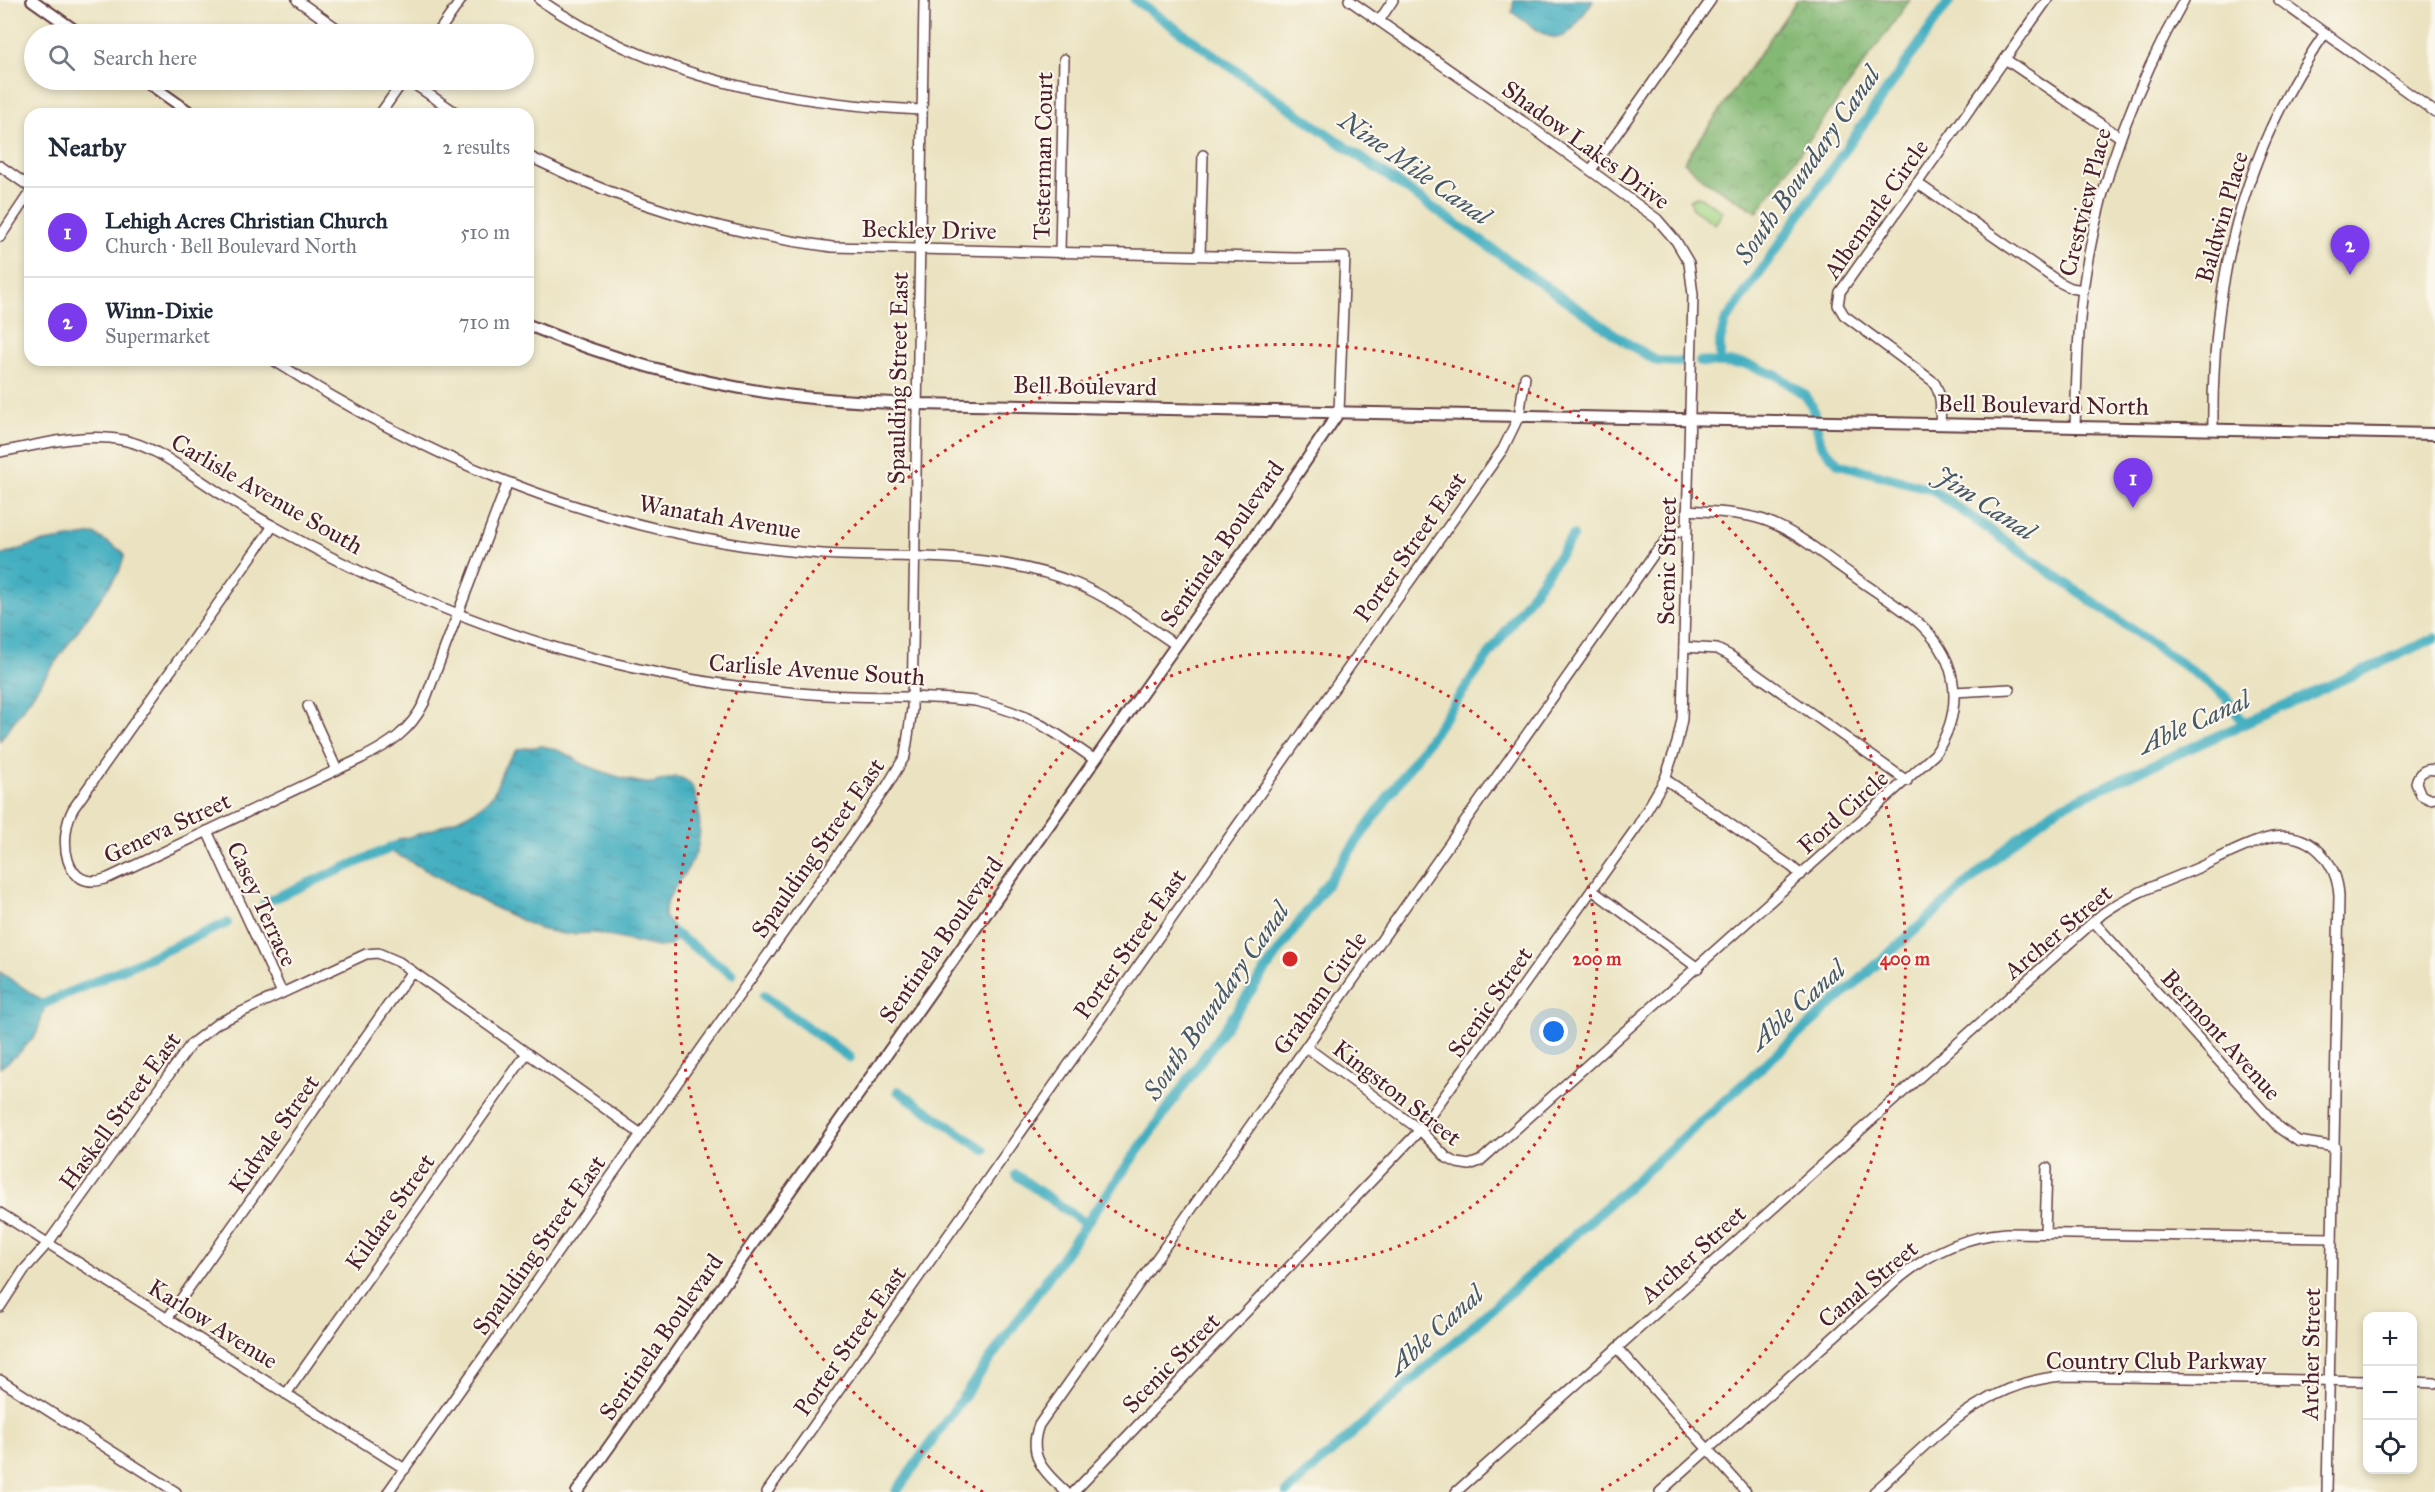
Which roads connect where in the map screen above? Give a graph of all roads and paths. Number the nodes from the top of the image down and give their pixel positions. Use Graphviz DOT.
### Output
graph roads {
  1 [pos="32,0"];
  2 [pos="297,0"];
  3 [pos="461,0"];
  4 [pos="540,0"];
  5 [pos="924,0"];
  6 [pos="1349,0"];
  7 [pos="1393,0"];
  8 [pos="1711,0"];
  9 [pos="2047,0"];
  10 [pos="2184,0"];
  11 [pos="2279,0"];
  12 [pos="1379,21"];
  13 [pos="67,24"];
  14 [pos="331,24"];
  15 [pos="444,24"];
  16 [pos="2325,33"];
  17 [pos="1064,59"];
  18 [pos="2005,59"];
  19 [pos="158,90"];
  20 [pos="398,90"];
  21 [pos="421,90"];
  22 [pos="184,108"];
  23 [pos="385,108"];
  24 [pos="449,108"];
  25 [pos="922,110"];
  26 [pos="2435,112"];
  27 [pos="2120,137"];
  28 [pos="1203,155"];
  29 [pos="534,159"];
  30 [pos="0,166"];
  31 [pos="1591,170"];
  32 [pos="24,183"];
  33 [pos="1917,183"];
  34 [pos="24,201"];
  35 [pos="0,237"];
  36 [pos="920,250"];
  37 [pos="1060,253"];
  38 [pos="1200,255"];
  39 [pos="2083,290"];
  40 [pos="534,327"];
  41 [pos="283,366"];
  42 [pos="1525,377"];
  43 [pos="918,404"];
  44 [pos="1340,412"];
  45 [pos="1519,416"];
  46 [pos="1651,418"];
  47 [pos="1690,419"];
  48 [pos="1940,424"];
  49 [pos="2075,426"];
  50 [pos="2213,429"];
  51 [pos="2435,434"];
  52 [pos="0,452"];
  53 [pos="507,484"];
  54 [pos="1687,510"];
  55 [pos="273,526"];
  56 [pos="1687,528"];
  57 [pos="914,556"];
  58 [pos="457,614"];
  59 [pos="1176,645"];
  60 [pos="1684,647"];
  61 [pos="2010,688"];
  62 [pos="1954,692"];
  63 [pos="911,698"];
  64 [pos="308,706"];
  65 [pos="1095,760"];
  66 [pos="337,770"];
  67 [pos="2435,770"];
  68 [pos="1665,779"];
  69 [pos="1906,781"];
  70 [pos="2435,798"];
  71 [pos="207,831"];
  72 [pos="1801,875"];
  73 [pos="1592,890"];
  74 [pos="2094,922"];
  75 [pos="1698,968"];
  76 [pos="412,971"];
  77 [pos="282,993"];
  78 [pos="1306,1047"];
  79 [pos="527,1053"];
  80 [pos="1420,1130"];
  81 [pos="642,1134"];
  82 [pos="2335,1147"];
  83 [pos="1466,1165"];
  84 [pos="2047,1168"];
  85 [pos="0,1213"];
  86 [pos="2046,1233"];
  87 [pos="2332,1238"];
  88 [pos="48,1243"];
  89 [pos="0,1307"];
  90 [pos="167,1319"];
  91 [pos="1617,1348"];
  92 [pos="0,1380"];
  93 [pos="2330,1381"];
  94 [pos="2363,1382"];
  95 [pos="2417,1382"];
  96 [pos="2435,1383"];
  97 [pos="286,1394"];
  98 [pos="1708,1449"];
  99 [pos="405,1469"];
  100 [pos="176,1492"];
  101 [pos="388,1492"];
  102 [pos="577,1492"];
  103 [pos="767,1492"];
  104 [pos="1066,1492"];
  105 [pos="1074,1492"];
  106 [pos="1456,1492"];
  107 [pos="1660,1492"];
  108 [pos="1746,1492"];
  109 [pos="1874,1492"];
  110 [pos="2327,1492"];
  1 -- 13 [label="street"];
  2 -- 14 [label="street"];
  3 -- 15 [label="street"];
  4 -- 25 [label="street"];
  5 -- 25 [label="street, Spaulding Street East"];
  6 -- 12 [label="street, Shadow Lakes Drive"];
  7 -- 12 [label="street"];
  8 -- 31 [label="street"];
  9 -- 18 [label="street, Albemarle Circle"];
  10 -- 27 [label="street, Crestview Place"];
  11 -- 16 [label="street"];
  12 -- 31 [label="street, Shadow Lakes Drive"];
  16 -- 26 [label="street"];
  16 -- 50 [label="street, Baldwin Place"];
  17 -- 37 [label="street, Testerman Court"];
  18 -- 27 [label="street"];
  18 -- 33 [label="street, Albemarle Circle"];
  19 -- 22 [label="street"];
  20 -- 23 [label="street"];
  21 -- 24 [label="street"];
  25 -- 36 [label="street, Spaulding Street East"];
  27 -- 39 [label="street, Crestview Place"];
  28 -- 38 [label="street"];
  29 -- 36 [label="street, Beckley Drive"];
  30 -- 32 [label="street"];
  31 -- 47 [label="street, Shadow Lakes Drive"];
  33 -- 39 [label="street"];
  33 -- 48 [label="street, Albemarle Circle"];
  34 -- 35 [label="street"];
  36 -- 37 [label="street, Beckley Drive"];
  36 -- 43 [label="street, Spaulding Street East"];
  37 -- 38 [label="street, Beckley Drive"];
  38 -- 44 [label="street, Beckley Drive"];
  39 -- 49 [label="street, Crestview Place"];
  40 -- 43 [label="street, Bell Boulevard"];
  41 -- 53 [label="street, Wanatah Avenue"];
  42 -- 45 [label="street, Porter Street East"];
  43 -- 44 [label="street, Bell Boulevard"];
  43 -- 57 [label="street, Spaulding Street East"];
  44 -- 45 [label="street, Bell Boulevard"];
  44 -- 59 [label="street, Sentinela Boulevard"];
  45 -- 46 [label="street, Bell Boulevard"];
  45 -- 103 [label="street, Porter Street East"];
  46 -- 47 [label="street, Bell Boulevard North"];
  47 -- 48 [label="street, Bell Boulevard North"];
  47 -- 54 [label="street, Scenic Street"];
  48 -- 49 [label="street, Bell Boulevard North"];
  49 -- 50 [label="street, Bell Boulevard North"];
  50 -- 51 [label="street, Bell Boulevard North"];
  52 -- 55 [label="street, Carlisle Avenue South"];
  53 -- 57 [label="street, Wanatah Avenue"];
  53 -- 58 [label="street, Geneva Street"];
  54 -- 56 [label="street, Scenic Street"];
  54 -- 62 [label="street, Ford Circle"];
  55 -- 58 [label="street, Carlisle Avenue South"];
  55 -- 71 [label="street, Geneva Street"];
  56 -- 60 [label="street, Scenic Street"];
  56 -- 78 [label="street, Graham Circle"];
  57 -- 59 [label="street, Wanatah Avenue"];
  57 -- 63 [label="street, Spaulding Street East"];
  58 -- 63 [label="street, Carlisle Avenue South"];
  58 -- 66 [label="street, Geneva Street"];
  59 -- 65 [label="street, Sentinela Boulevard"];
  60 -- 68 [label="street, Scenic Street"];
  60 -- 69 [label="street"];
  61 -- 62 [label="street"];
  62 -- 69 [label="street, Ford Circle"];
  63 -- 65 [label="street, Carlisle Avenue South"];
  63 -- 81 [label="street, Spaulding Street East"];
  64 -- 66 [label="street"];
  65 -- 102 [label="street, Sentinela Boulevard"];
  66 -- 71 [label="street, Geneva Street"];
  67 -- 70 [label="street"];
  68 -- 72 [label="street"];
  68 -- 73 [label="street, Scenic Street"];
  69 -- 72 [label="street, Ford Circle"];
  71 -- 77 [label="street, Casey Terrace"];
  72 -- 75 [label="street, Ford Circle"];
  73 -- 75 [label="street"];
  73 -- 80 [label="street, Scenic Street"];
  74 -- 82 [label="street, Bermont Avenue"];
  74 -- 82 [label="street, Archer Street"];
  74 -- 91 [label="street, Archer Street"];
  75 -- 83 [label="street, Ford Circle"];
  76 -- 77 [label="street, Haskell Street East"];
  76 -- 79 [label="street, Haskell Street East"];
  76 -- 90 [label="street, Kidvale Street"];
  77 -- 88 [label="street, Haskell Street East"];
  78 -- 80 [label="street, Kingston Street"];
  78 -- 104 [label="street, Graham Circle"];
  79 -- 81 [label="street, Haskell Street East"];
  79 -- 97 [label="street, Kildare Street"];
  80 -- 83 [label="street, Kingston Street"];
  80 -- 105 [label="street, Scenic Street"];
  81 -- 99 [label="street, Spaulding Street East"];
  82 -- 87 [label="street, Archer Street"];
  84 -- 86 [label="street"];
  85 -- 88 [label="street, Karlow Avenue"];
  86 -- 87 [label="street, Canal Street"];
  86 -- 98 [label="street, Canal Street"];
  87 -- 93 [label="street, Archer Street"];
  88 -- 89 [label="street, Haskell Street East"];
  88 -- 90 [label="street, Karlow Avenue"];
  90 -- 97 [label="street, Karlow Avenue"];
  91 -- 98 [label="street"];
  91 -- 106 [label="street, Archer Street"];
  92 -- 100 [label="street"];
  93 -- 94 [label="street, Country Club Parkway"];
  93 -- 109 [label="street, Country Club Parkway"];
  93 -- 110 [label="street, Archer Street"];
  95 -- 96 [label="street"];
  97 -- 99 [label="street, Karlow Avenue"];
  98 -- 107 [label="street, Canal Street"];
  98 -- 108 [label="street"];
  99 -- 101 [label="street, Spaulding Street East"];
}
